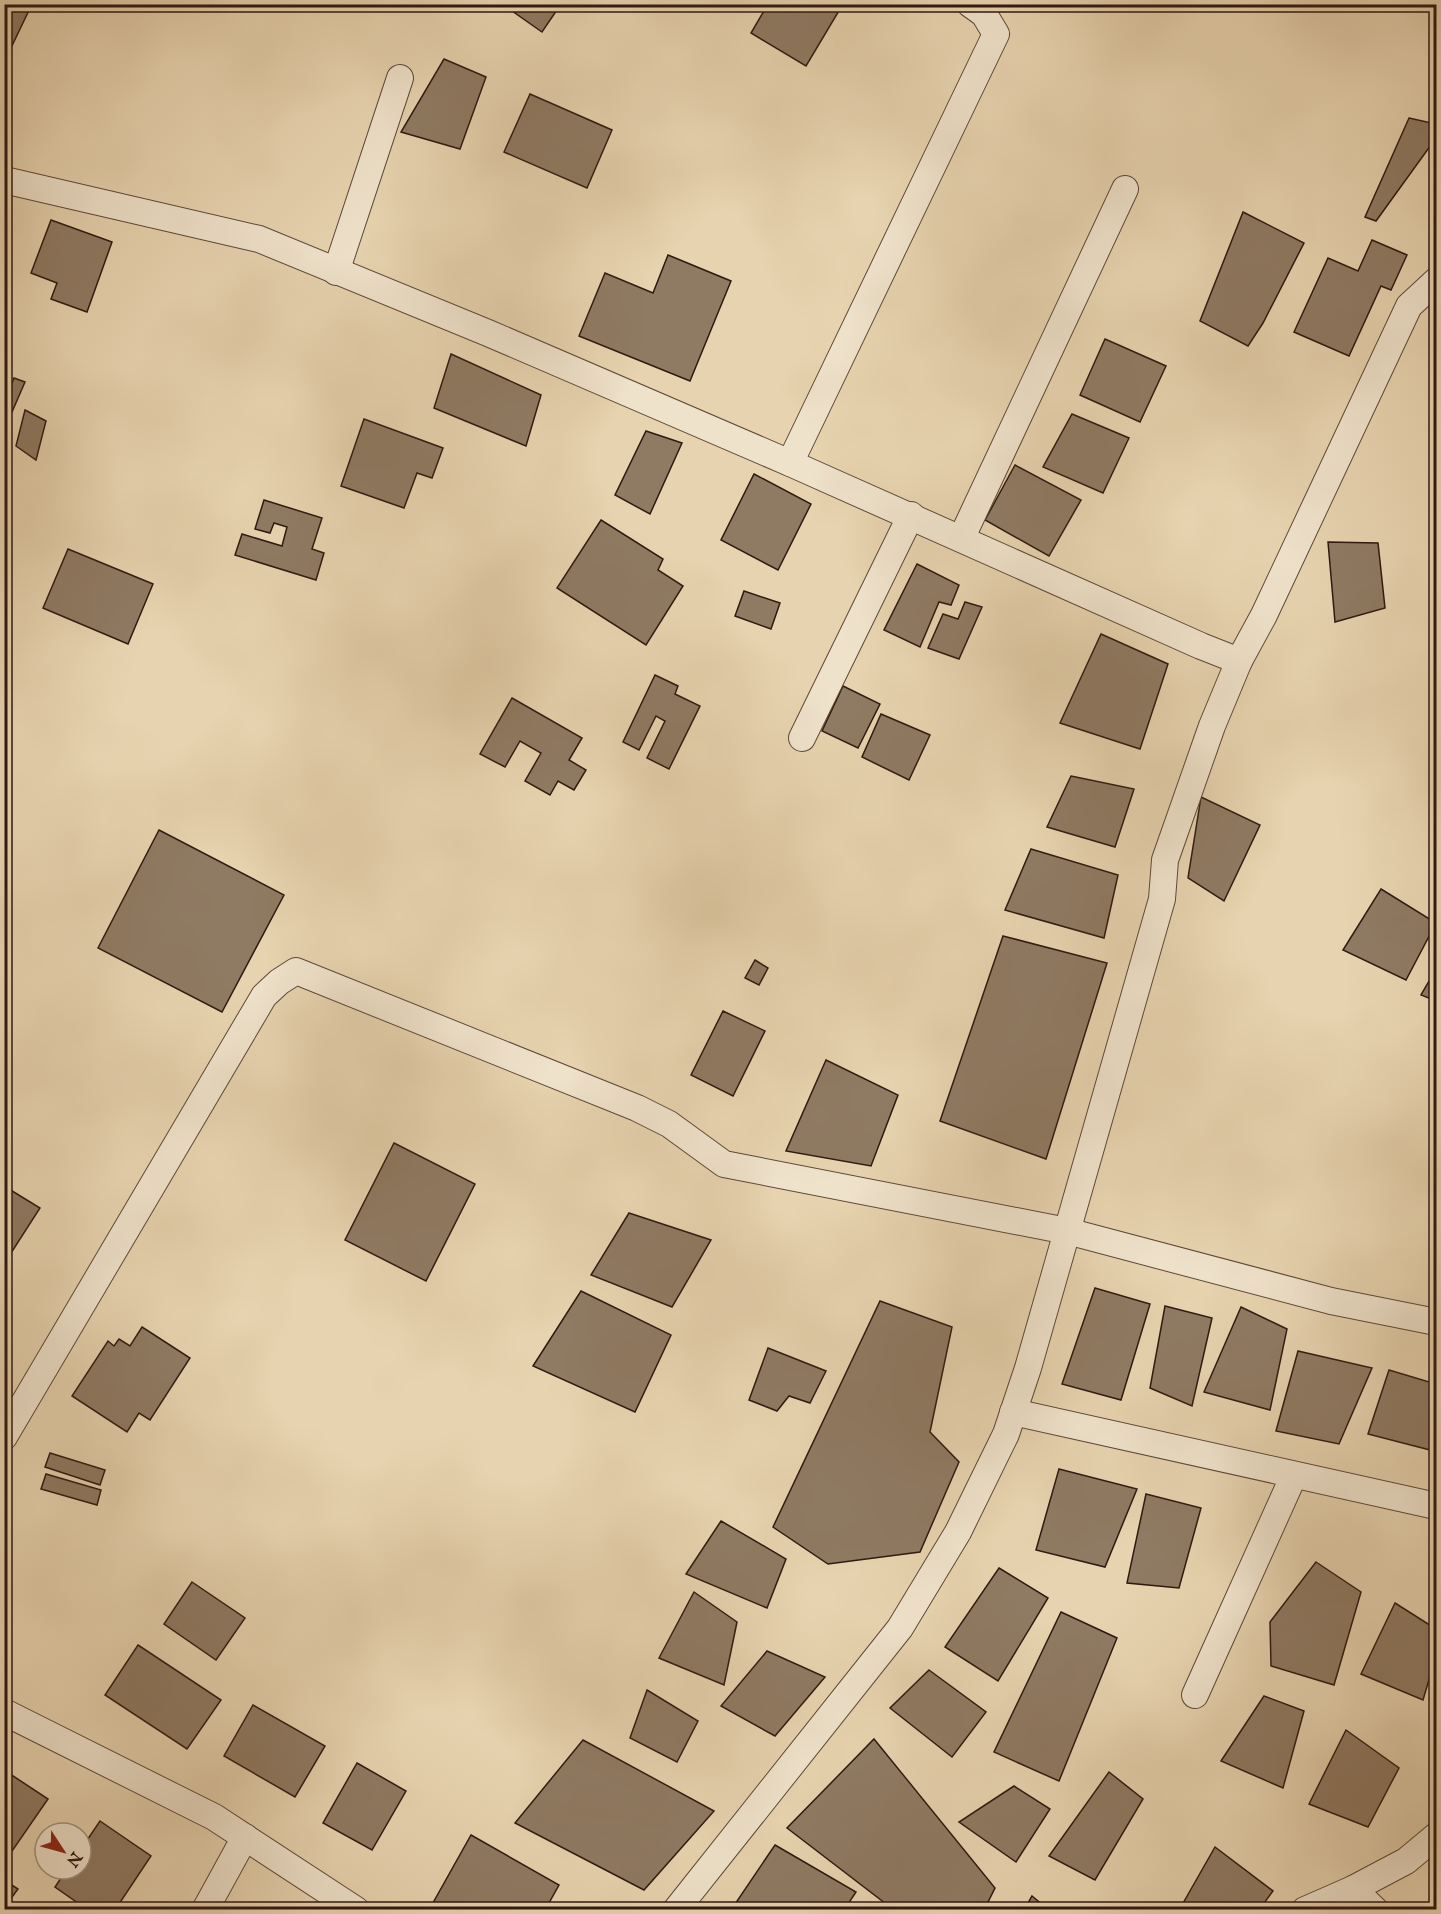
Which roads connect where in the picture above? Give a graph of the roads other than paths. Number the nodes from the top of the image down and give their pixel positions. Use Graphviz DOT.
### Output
graph roads {
  1 [pos="970,4"];
  2 [pos="400,78"];
  3 [pos="4,180"];
  4 [pos="1125,189"];
  5 [pos="336,272"];
  6 [pos="1437,281"];
  7 [pos="790,462"];
  8 [pos="911,515"];
  9 [pos="962,537"];
  10 [pos="1239,661"];
  11 [pos="802,738"];
  12 [pos="1067,1231"];
  13 [pos="1437,1322"];
  14 [pos="1013,1412"];
  15 [pos="4,1437"];
  16 [pos="1294,1475"];
  17 [pos="1437,1506"];
  18 [pos="1195,1695"];
  19 [pos="4,1712"];
  20 [pos="1437,1836"];
  21 [pos="245,1837"];
  22 [pos="1353,1889"];
  23 [pos="205,1910"];
  24 [pos="356,1910"];
  25 [pos="676,1910"];
  26 [pos="1305,1910"];
  27 [pos="1375,1910"];
  1 -- 7 [label="street"];
  2 -- 5 [label="street"];
  3 -- 5 [label="street"];
  4 -- 9 [label="street"];
  5 -- 7 [label="street"];
  6 -- 10 [label="street"];
  7 -- 8 [label="street"];
  8 -- 9 [label="street"];
  8 -- 11 [label="street"];
  9 -- 10 [label="street"];
  10 -- 12 [label="street"];
  12 -- 13 [label="street"];
  12 -- 14 [label="street"];
  12 -- 15 [label="street"];
  14 -- 16 [label="street"];
  14 -- 25 [label="street"];
  16 -- 17 [label="street"];
  16 -- 18 [label="street"];
  19 -- 21 [label="street"];
  20 -- 22 [label="street"];
  21 -- 23 [label="street"];
  21 -- 24 [label="street"];
  22 -- 26 [label="street"];
  22 -- 27 [label="street"];
}
